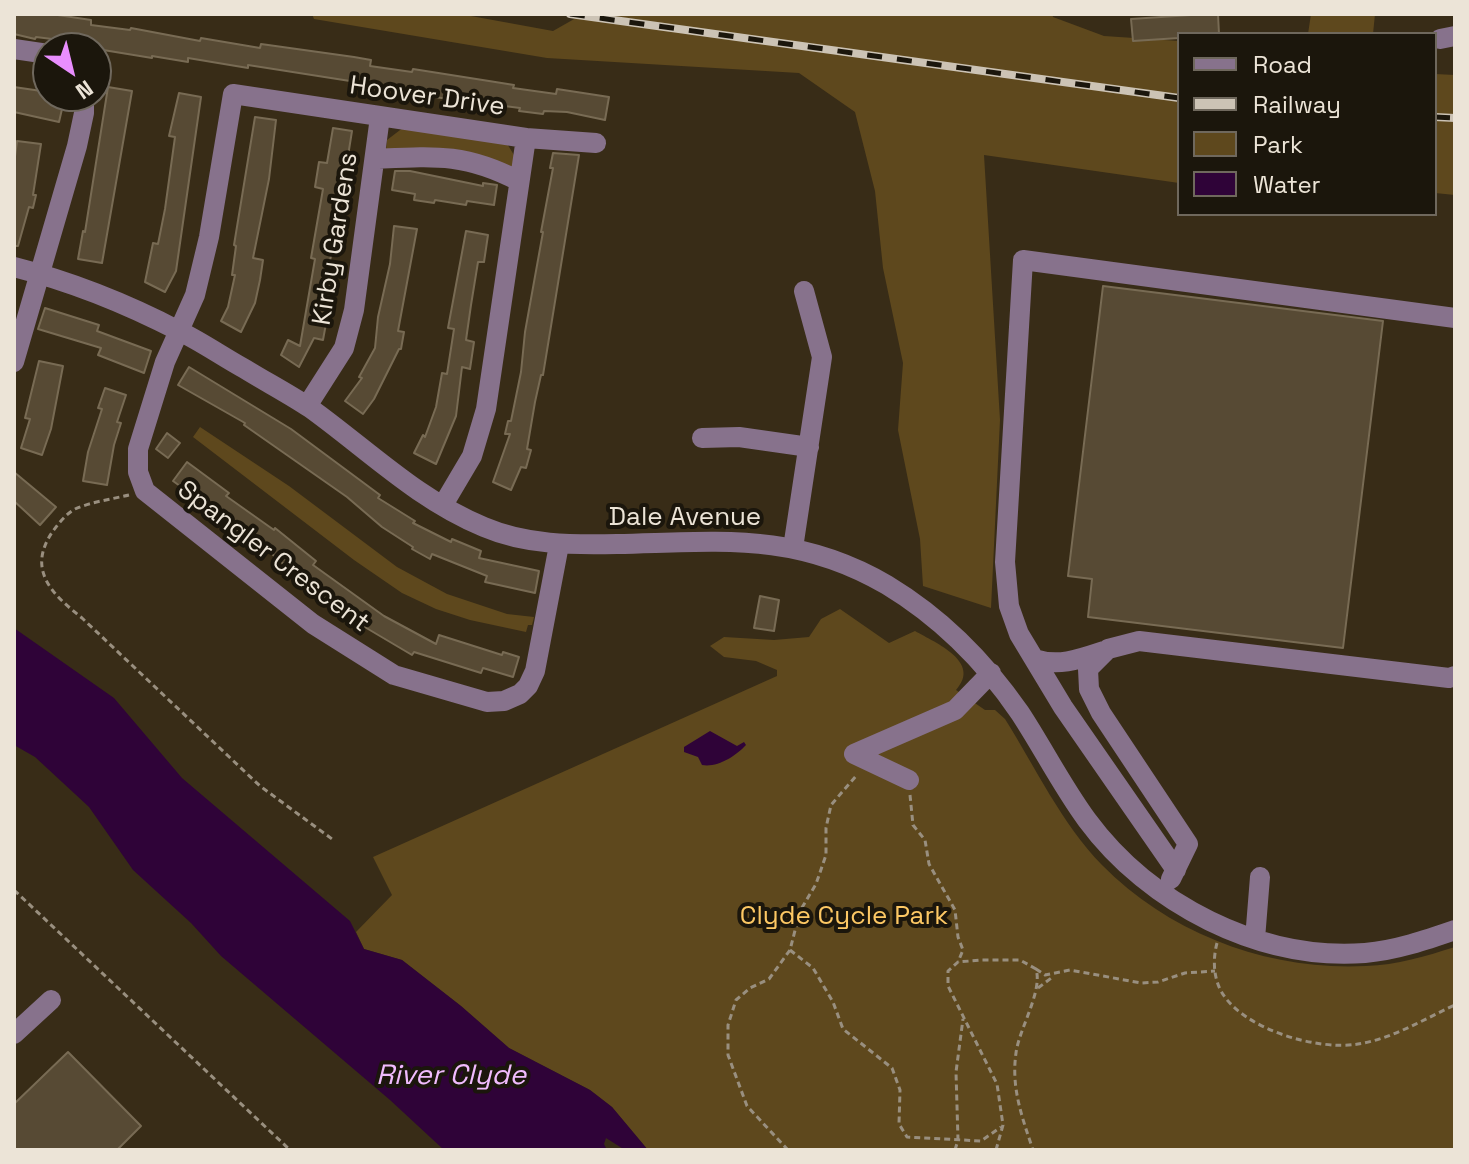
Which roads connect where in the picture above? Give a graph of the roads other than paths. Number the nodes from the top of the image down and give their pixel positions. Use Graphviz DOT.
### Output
graph roads {
  1 [pos="84,112"];
  2 [pos="380,117"];
  3 [pos="526,138"];
  4 [pos="596,143"];
  5 [pos="375,159"];
  6 [pos="519,181"];
  7 [pos="14,267"];
  8 [pos="39,273"];
  9 [pos="804,291"];
  10 [pos="1455,318"];
  11 [pos="180,331"];
  12 [pos="14,362"];
  13 [pos="307,406"];
  14 [pos="702,438"];
  15 [pos="809,447"];
  16 [pos="443,505"];
  17 [pos="559,545"];
  18 [pos="793,548"];
  19 [pos="1108,649"];
  20 [pos="1034,659"];
  21 [pos="991,673"];
  22 [pos="1455,676"];
  23 [pos="909,780"];
  24 [pos="1176,870"];
  25 [pos="1260,877"];
  26 [pos="1163,894"];
  27 [pos="1455,930"];
  28 [pos="1255,939"];
  29 [pos="51,1000"];
  30 [pos="14,1034"];
  1 -- 8 [label="street"];
  2 -- 3 [label="street, Hoover Drive"];
  2 -- 5 [label="street, Kirby Gardens"];
  2 -- 11 [label="street, Hoover Drive"];
  3 -- 4 [label="street"];
  3 -- 6 [label="street, Hoover Drive"];
  5 -- 6 [label="street"];
  5 -- 13 [label="street, Kirby Gardens"];
  6 -- 16 [label="street, Hoover Drive"];
  7 -- 8 [label="street, Dale Avenue"];
  8 -- 11 [label="street, Dale Avenue"];
  8 -- 12 [label="street"];
  9 -- 15 [label="street"];
  10 -- 20 [label="street"];
  11 -- 13 [label="street, Dale Avenue"];
  11 -- 17 [label="street, Spangler Crescent"];
  13 -- 16 [label="street, Dale Avenue"];
  14 -- 15 [label="street"];
  15 -- 18 [label="street"];
  16 -- 17 [label="street, Dale Avenue"];
  17 -- 18 [label="street, Dale Avenue"];
  18 -- 21 [label="street, Dale Avenue"];
  19 -- 20 [label="street"];
  19 -- 22 [label="street"];
  19 -- 24 [label="street"];
  20 -- 24 [label="street"];
  21 -- 23 [label="street"];
  21 -- 26 [label="street, Dale Avenue"];
  24 -- 26 [label="street"];
  25 -- 28 [label="street"];
  26 -- 28 [label="street, Dale Avenue"];
  27 -- 28 [label="street, Dale Avenue"];
  29 -- 30 [label="street"];
}
